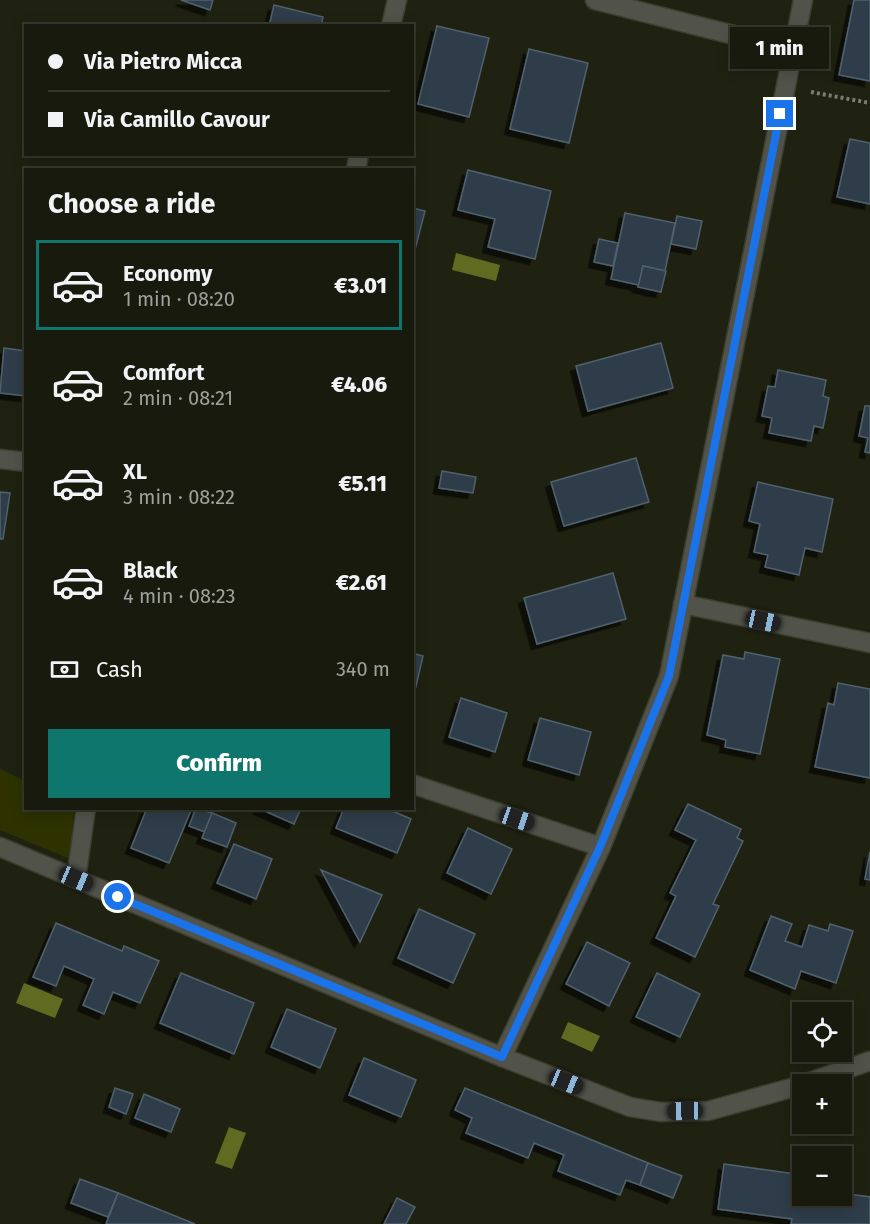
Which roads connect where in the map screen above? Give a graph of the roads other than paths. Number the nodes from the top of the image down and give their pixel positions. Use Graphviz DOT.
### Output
graph roads {
  1 [pos="397,0"];
  2 [pos="595,0"];
  3 [pos="803,0"];
  4 [pos="391,24"];
  5 [pos="793,50"];
  6 [pos="0,459"];
  7 [pos="24,462"];
  8 [pos="683,604"];
  9 [pos="870,644"];
  10 [pos="414,785"];
  11 [pos="86,810"];
  12 [pos="0,847"];
  13 [pos="600,847"];
  14 [pos="76,879"];
  15 [pos="502,1057"];
  16 [pos="870,1061"];
  17 [pos="834,1074"];
  18 [pos="792,1088"];
  1 -- 4 [label="street"];
  2 -- 5 [label="street"];
  3 -- 5 [label="street"];
  5 -- 8 [label="street"];
  6 -- 7 [label="street"];
  8 -- 9 [label="street"];
  8 -- 13 [label="street"];
  10 -- 13 [label="street"];
  11 -- 14 [label="street"];
  12 -- 14 [label="street"];
  13 -- 15 [label="street"];
  14 -- 15 [label="street"];
  15 -- 18 [label="street"];
  16 -- 17 [label="street"];
}
